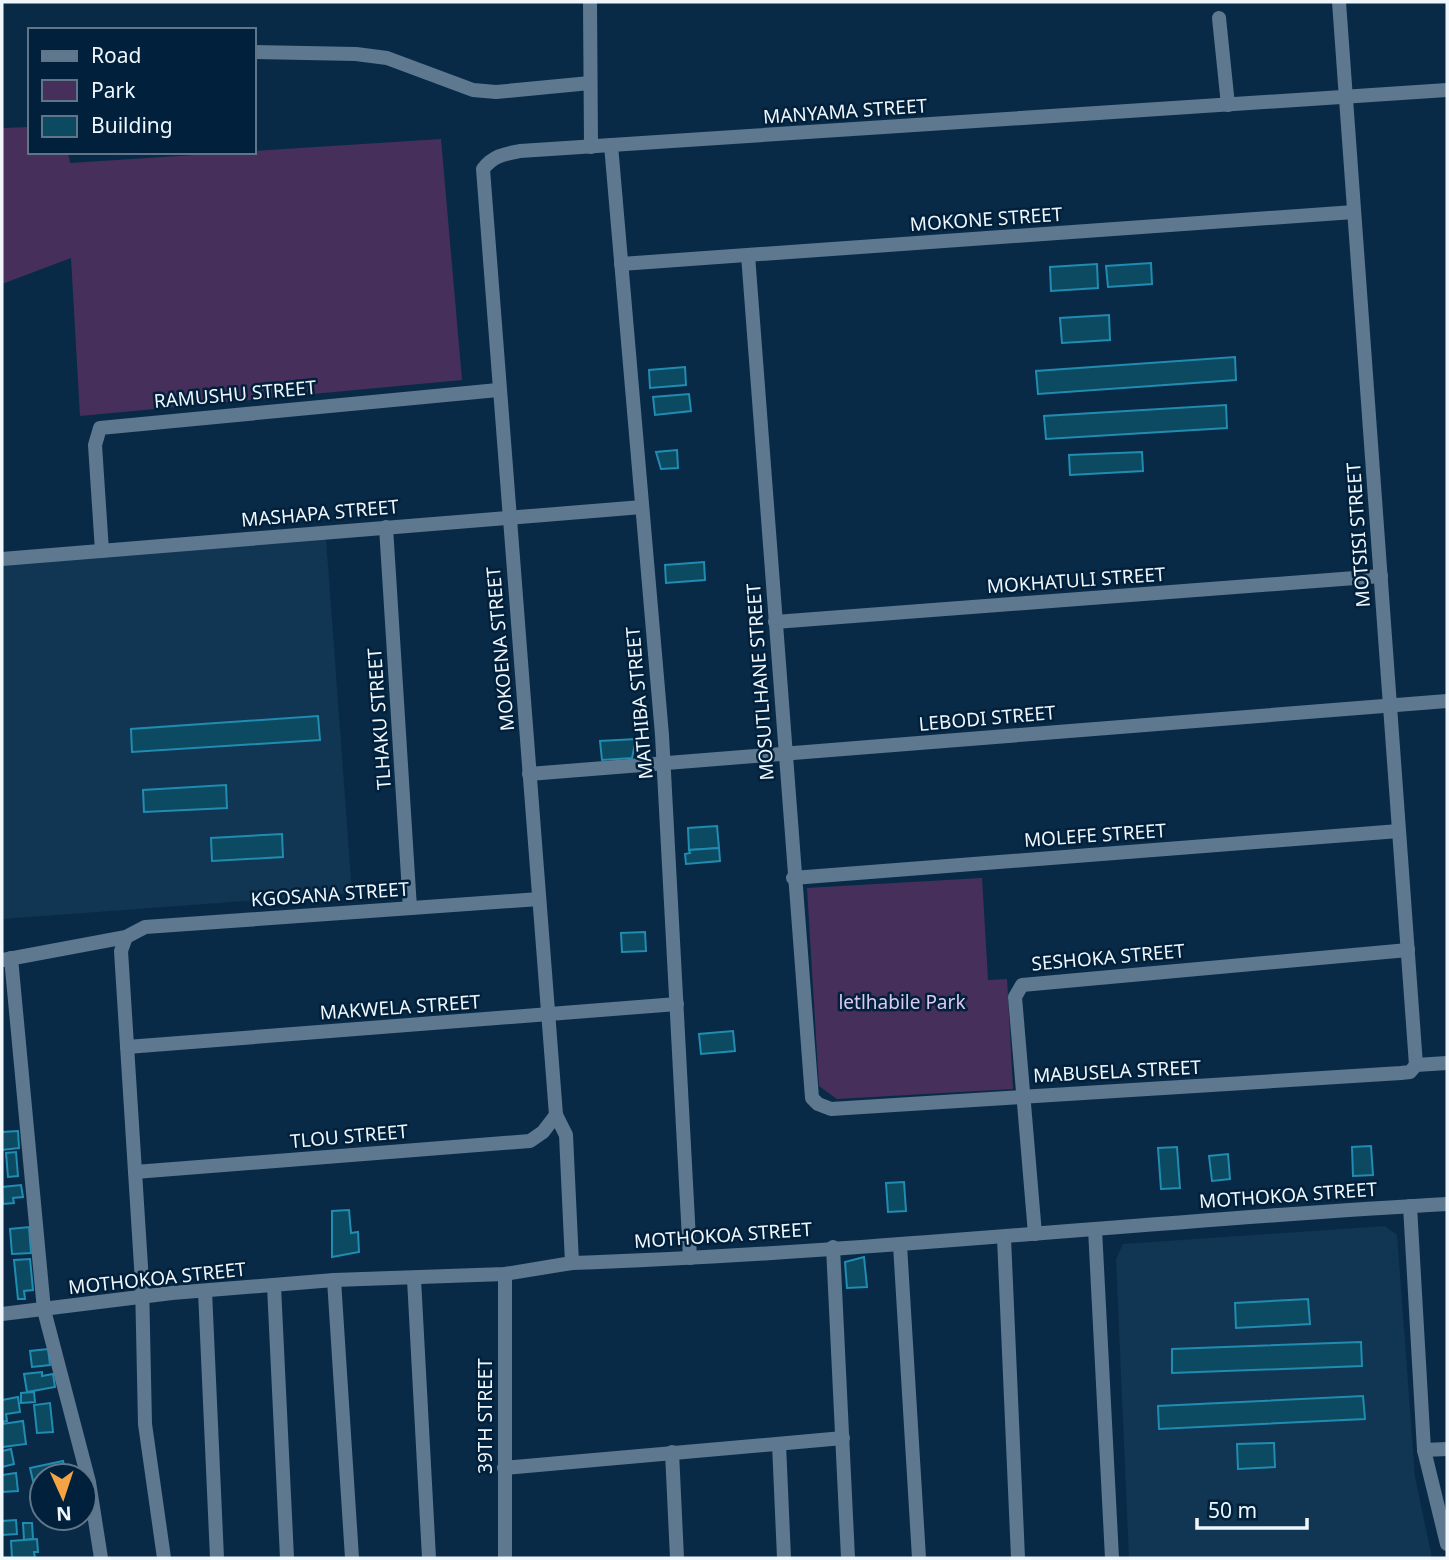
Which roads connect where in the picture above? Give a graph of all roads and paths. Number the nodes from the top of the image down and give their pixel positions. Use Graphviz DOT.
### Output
graph roads {
  1 [pos="590,2"];
  2 [pos="1339,2"];
  3 [pos="1219,18"];
  4 [pos="256,52"];
  5 [pos="591,88"];
  6 [pos="1447,90"];
  7 [pos="1346,97"];
  8 [pos="1228,105"];
  9 [pos="611,145"];
  10 [pos="591,147"];
  11 [pos="482,181"];
  12 [pos="1354,212"];
  13 [pos="748,255"];
  14 [pos="621,264"];
  15 [pos="498,390"];
  16 [pos="642,507"];
  17 [pos="508,517"];
  18 [pos="386,527"];
  19 [pos="102,551"];
  20 [pos="2,559"];
  21 [pos="1381,576"];
  22 [pos="775,622"];
  23 [pos="1447,701"];
  24 [pos="1390,705"];
  25 [pos="784,754"];
  26 [pos="664,763"];
  27 [pos="529,774"];
  28 [pos="1399,831"];
  29 [pos="793,878"];
  30 [pos="539,899"];
  31 [pos="410,908"];
  32 [pos="126,937"];
  33 [pos="1408,950"];
  34 [pos="7,959"];
  35 [pos="677,1004"];
  36 [pos="548,1014"];
  37 [pos="127,1047"];
  38 [pos="1447,1063"];
  39 [pos="1416,1065"];
  40 [pos="1025,1096"];
  41 [pos="818,1104"];
  42 [pos="556,1115"];
  43 [pos="135,1172"];
  44 [pos="1447,1204"];
  45 [pos="1410,1206"];
  46 [pos="1095,1229"];
  47 [pos="1035,1234"];
  48 [pos="1004,1238"];
  49 [pos="900,1245"];
  50 [pos="833,1247"];
  51 [pos="690,1258"];
  52 [pos="572,1263"];
  53 [pos="505,1274"];
  54 [pos="414,1279"];
  55 [pos="334,1280"];
  56 [pos="274,1286"];
  57 [pos="205,1291"];
  58 [pos="141,1297"];
  59 [pos="44,1310"];
  60 [pos="2,1314"];
  61 [pos="843,1438"];
  62 [pos="779,1444"];
  63 [pos="1447,1449"];
  64 [pos="1424,1450"];
  65 [pos="673,1452"];
  66 [pos="504,1468"];
  67 [pos="1447,1544"];
  68 [pos="101,1558"];
  69 [pos="164,1558"];
  70 [pos="217,1558"];
  71 [pos="287,1558"];
  72 [pos="352,1558"];
  73 [pos="429,1558"];
  74 [pos="505,1558"];
  75 [pos="677,1558"];
  76 [pos="784,1558"];
  77 [pos="848,1558"];
  78 [pos="919,1558"];
  79 [pos="1018,1558"];
  80 [pos="1112,1558"];
  1 -- 5 [label="street"];
  2 -- 7 [label="street, MOTSISI STREET"];
  3 -- 8 [label="street"];
  4 -- 5 [label="street"];
  5 -- 10 [label="street"];
  6 -- 7 [label="street, MANYAMA STREET"];
  7 -- 8 [label="street, MANYAMA STREET"];
  7 -- 12 [label="street, MOTSISI STREET"];
  8 -- 9 [label="street, MANYAMA STREET"];
  9 -- 10 [label="street, MANYAMA STREET"];
  9 -- 14 [label="street, MATHIBA STREET"];
  10 -- 11 [label="street, MANYAMA STREET"];
  11 -- 15 [label="street, MOKOENA STREET"];
  12 -- 13 [label="street, MOKONE STREET"];
  12 -- 21 [label="street, MOTSISI STREET"];
  13 -- 14 [label="street, MOKONE STREET"];
  13 -- 22 [label="street, MOSUTLHANE STREET"];
  14 -- 16 [label="street, MATHIBA STREET"];
  15 -- 17 [label="street, MOKOENA STREET"];
  15 -- 19 [label="street, RAMUSHU STREET"];
  16 -- 17 [label="street, MASHAPA STREET"];
  16 -- 26 [label="street, MATHIBA STREET"];
  17 -- 18 [label="street, MASHAPA STREET"];
  17 -- 27 [label="street, MOKOENA STREET"];
  18 -- 19 [label="street, MASHAPA STREET"];
  18 -- 31 [label="street, TLHAKU STREET"];
  19 -- 20 [label="street, MASHAPA STREET"];
  21 -- 22 [label="street, MOKHATULI STREET"];
  21 -- 24 [label="street, MOTSISI STREET"];
  22 -- 25 [label="street, MOSUTLHANE STREET"];
  23 -- 24 [label="street, LEBODI STREET"];
  24 -- 25 [label="street, LEBODI STREET"];
  24 -- 28 [label="street, MOTSISI STREET"];
  25 -- 26 [label="street, LEBODI STREET"];
  25 -- 29 [label="street, MOSUTLHANE STREET"];
  26 -- 27 [label="street, LEBODI STREET"];
  26 -- 35 [label="street, MATHIBA STREET"];
  27 -- 30 [label="street, MOKOENA STREET"];
  28 -- 29 [label="street, MOLEFE STREET"];
  28 -- 33 [label="street, MOTSISI STREET"];
  29 -- 41 [label="street, MOSUTLHANE STREET"];
  30 -- 31 [label="street, KGOSANA STREET"];
  30 -- 36 [label="street, MOKOENA STREET"];
  31 -- 32 [label="street, KGOSANA STREET"];
  32 -- 34 [label="street, KGOSANA STREET"];
  32 -- 37 [label="street"];
  33 -- 39 [label="street, MOTSISI STREET"];
  33 -- 40 [label="street, SESHOKA STREET"];
  34 -- 59 [label="street"];
  35 -- 36 [label="street, MAKWELA STREET"];
  35 -- 51 [label="street, MATHIBA STREET"];
  36 -- 37 [label="street, MAKWELA STREET"];
  36 -- 42 [label="street, MOKOENA STREET"];
  37 -- 43 [label="street"];
  38 -- 39 [label="street, MABUSELA STREET"];
  39 -- 40 [label="street, MABUSELA STREET"];
  40 -- 41 [label="street, MABUSELA STREET"];
  40 -- 47 [label="street, SESHOKA STREET"];
  42 -- 43 [label="street, TLOU STREET"];
  42 -- 52 [label="street, MOKOENA STREET"];
  43 -- 58 [label="street"];
  44 -- 45 [label="street, MOTHOKOA STREET"];
  45 -- 46 [label="street, MOTHOKOA STREET"];
  45 -- 64 [label="street"];
  46 -- 47 [label="street, MOTHOKOA STREET"];
  46 -- 80 [label="street"];
  47 -- 48 [label="street, MOTHOKOA STREET"];
  48 -- 49 [label="street, MOTHOKOA STREET"];
  48 -- 79 [label="street"];
  49 -- 50 [label="street, MOTHOKOA STREET"];
  49 -- 78 [label="street"];
  50 -- 51 [label="street, MOTHOKOA STREET"];
  50 -- 61 [label="street"];
  51 -- 52 [label="street, MOTHOKOA STREET"];
  52 -- 53 [label="street, MOTHOKOA STREET"];
  53 -- 54 [label="street, MOTHOKOA STREET"];
  53 -- 66 [label="street, 39TH STREET"];
  54 -- 55 [label="street, MOTHOKOA STREET"];
  54 -- 73 [label="street"];
  55 -- 56 [label="street, MOTHOKOA STREET"];
  55 -- 72 [label="street"];
  56 -- 57 [label="street, MOTHOKOA STREET"];
  56 -- 71 [label="street"];
  57 -- 58 [label="street, MOTHOKOA STREET"];
  57 -- 70 [label="street"];
  58 -- 59 [label="street, MOTHOKOA STREET"];
  58 -- 69 [label="street"];
  59 -- 60 [label="street, MOTHOKOA STREET"];
  59 -- 68 [label="street"];
  61 -- 62 [label="street"];
  61 -- 77 [label="street"];
  62 -- 65 [label="street"];
  62 -- 76 [label="street"];
  63 -- 64 [label="street"];
  64 -- 67 [label="street"];
  65 -- 66 [label="street"];
  65 -- 75 [label="street"];
  66 -- 74 [label="street, 39TH STREET"];
}
